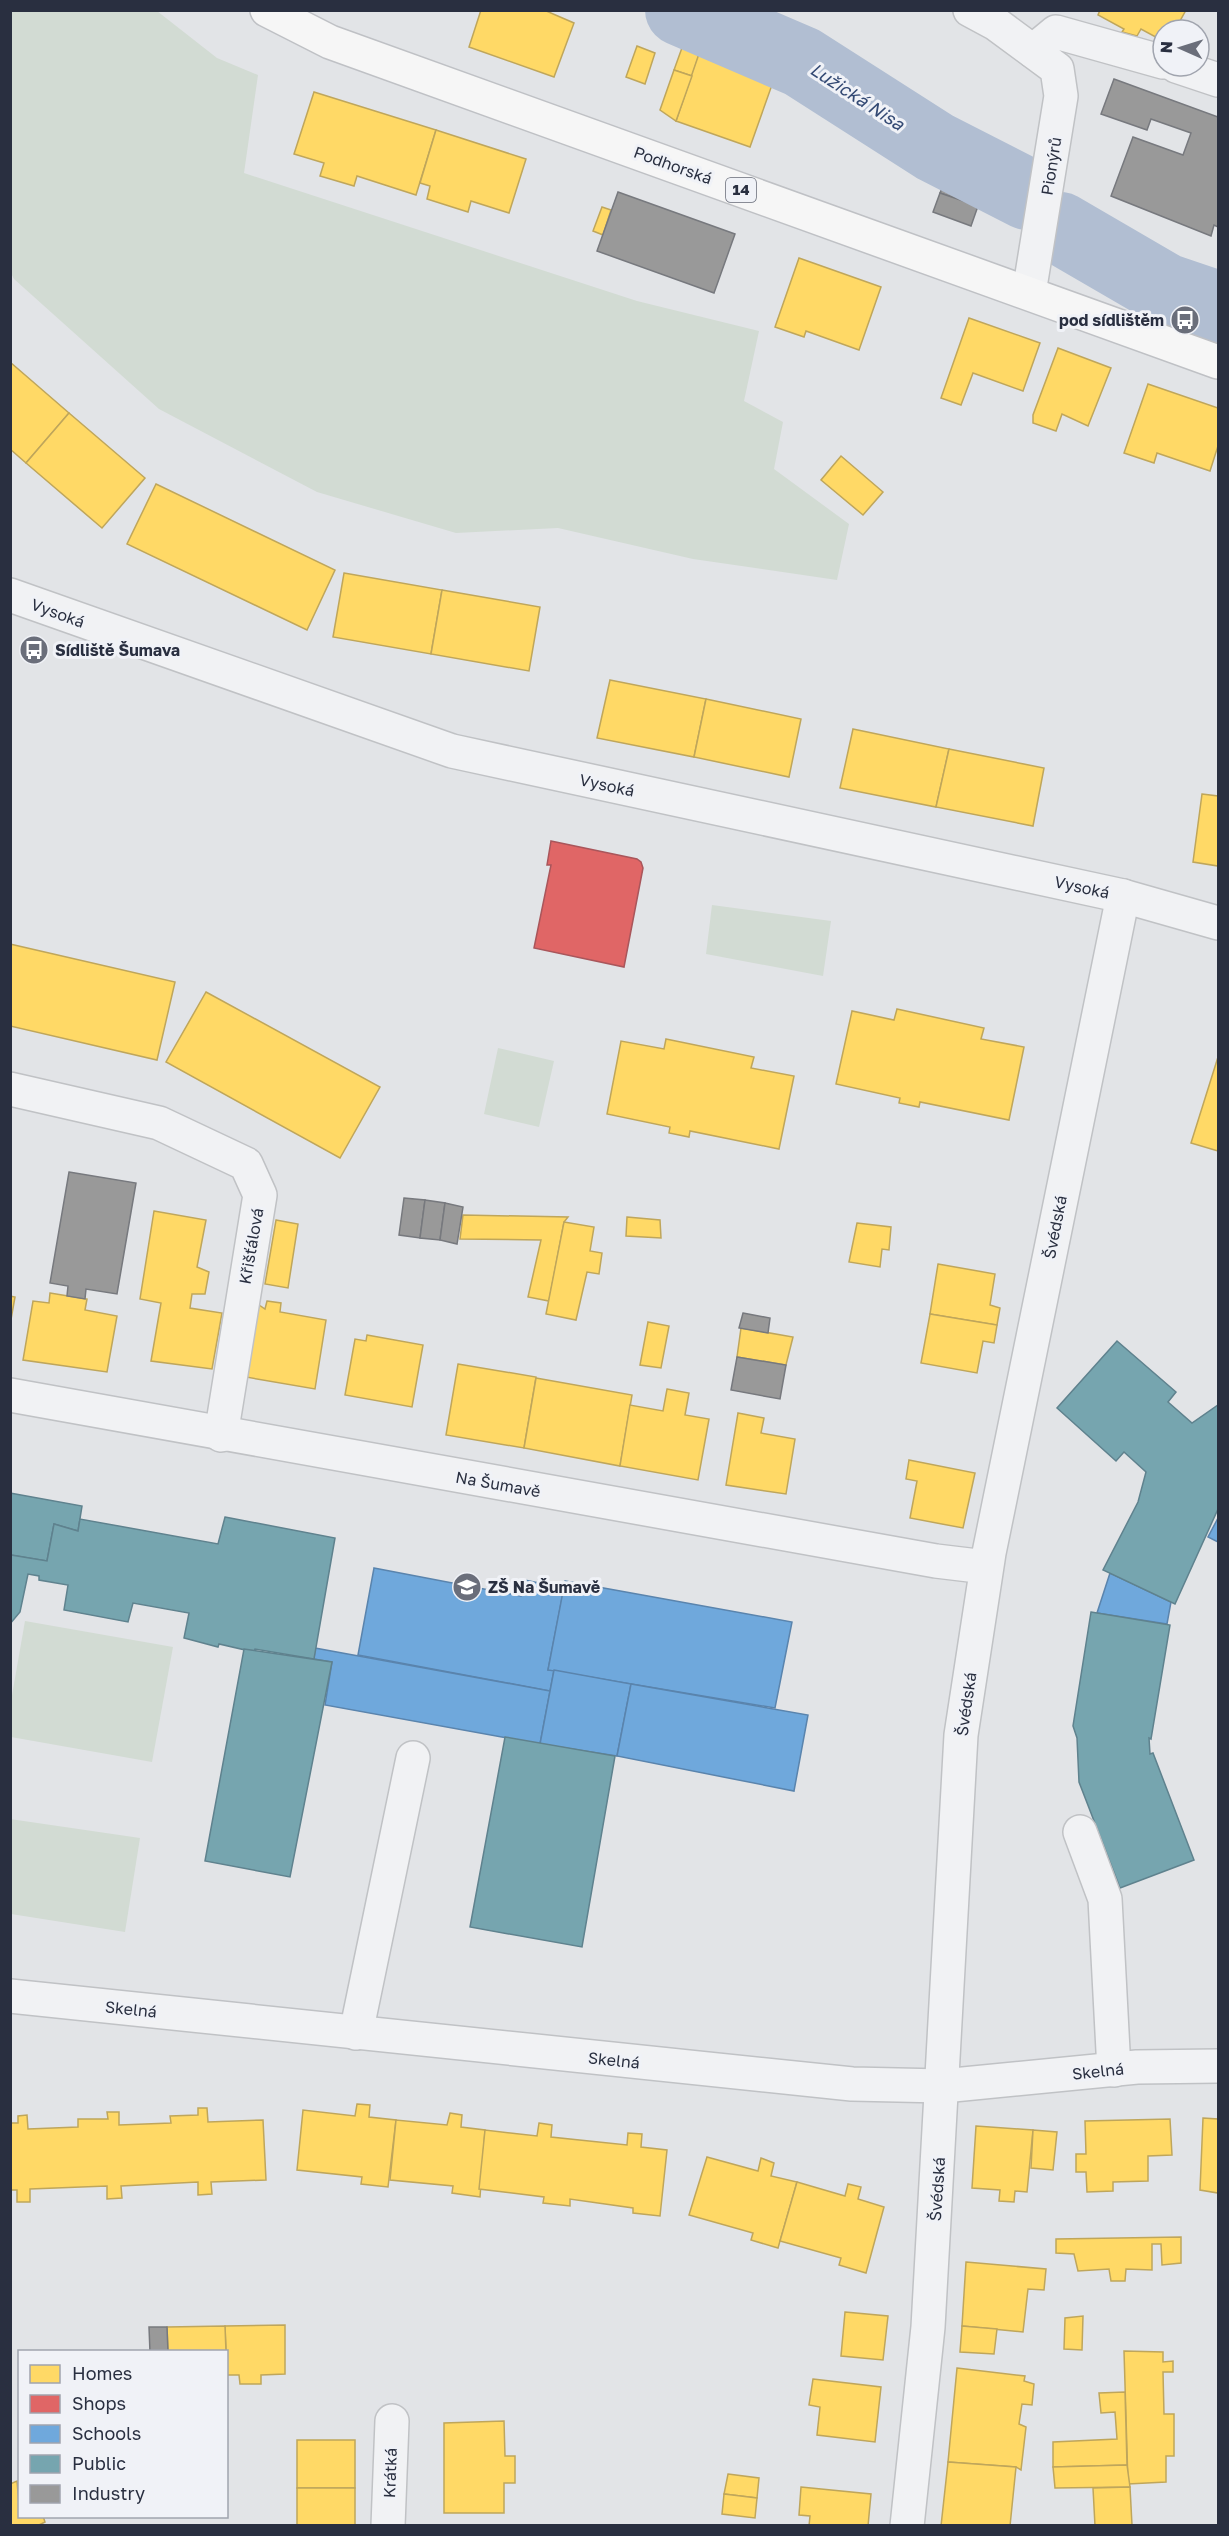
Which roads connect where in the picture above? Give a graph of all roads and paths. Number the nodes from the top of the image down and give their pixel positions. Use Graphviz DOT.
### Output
graph roads {
  1 [pos="267,10"];
  2 [pos="970,10"];
  3 [pos="1033,51"];
  4 [pos="1151,59"];
  5 [pos="1029,293"];
  6 [pos="1218,362"];
  7 [pos="10,595"];
  8 [pos="1123,896"];
  9 [pos="1218,923"];
  10 [pos="10,1089"];
  11 [pos="10,1395"];
  12 [pos="221,1435"];
  13 [pos="986,1567"];
  14 [pos="413,1758"];
  15 [pos="1080,1832"];
  16 [pos="10,1996"];
  17 [pos="356,2033"];
  18 [pos="1218,2066"];
  19 [pos="1114,2070"];
  20 [pos="943,2086"];
  21 [pos="392,2421"];
  22 [pos="388,2526"];
  23 [pos="907,2526"];
  1 -- 5 [label="main road, Podhorská / 14"];
  2 -- 3 [label="street, Pionýrů"];
  3 -- 4 [label="street"];
  3 -- 5 [label="street, Pionýrů"];
  5 -- 6 [label="main road, Podhorská / 14"];
  7 -- 8 [label="street, Vysoká"];
  8 -- 9 [label="street, Vysoká"];
  8 -- 13 [label="street, Švédská"];
  10 -- 12 [label="street, Křišťálová"];
  11 -- 12 [label="street, Na Šumavě"];
  12 -- 13 [label="street, Na Šumavě"];
  13 -- 20 [label="street, Švédská"];
  14 -- 17 [label="street"];
  15 -- 19 [label="street"];
  16 -- 17 [label="street, Skelná"];
  17 -- 20 [label="street, Skelná"];
  18 -- 19 [label="street, Skelná"];
  19 -- 20 [label="street, Skelná"];
  20 -- 23 [label="street, Švédská"];
  21 -- 22 [label="street, Krátká"];
}
